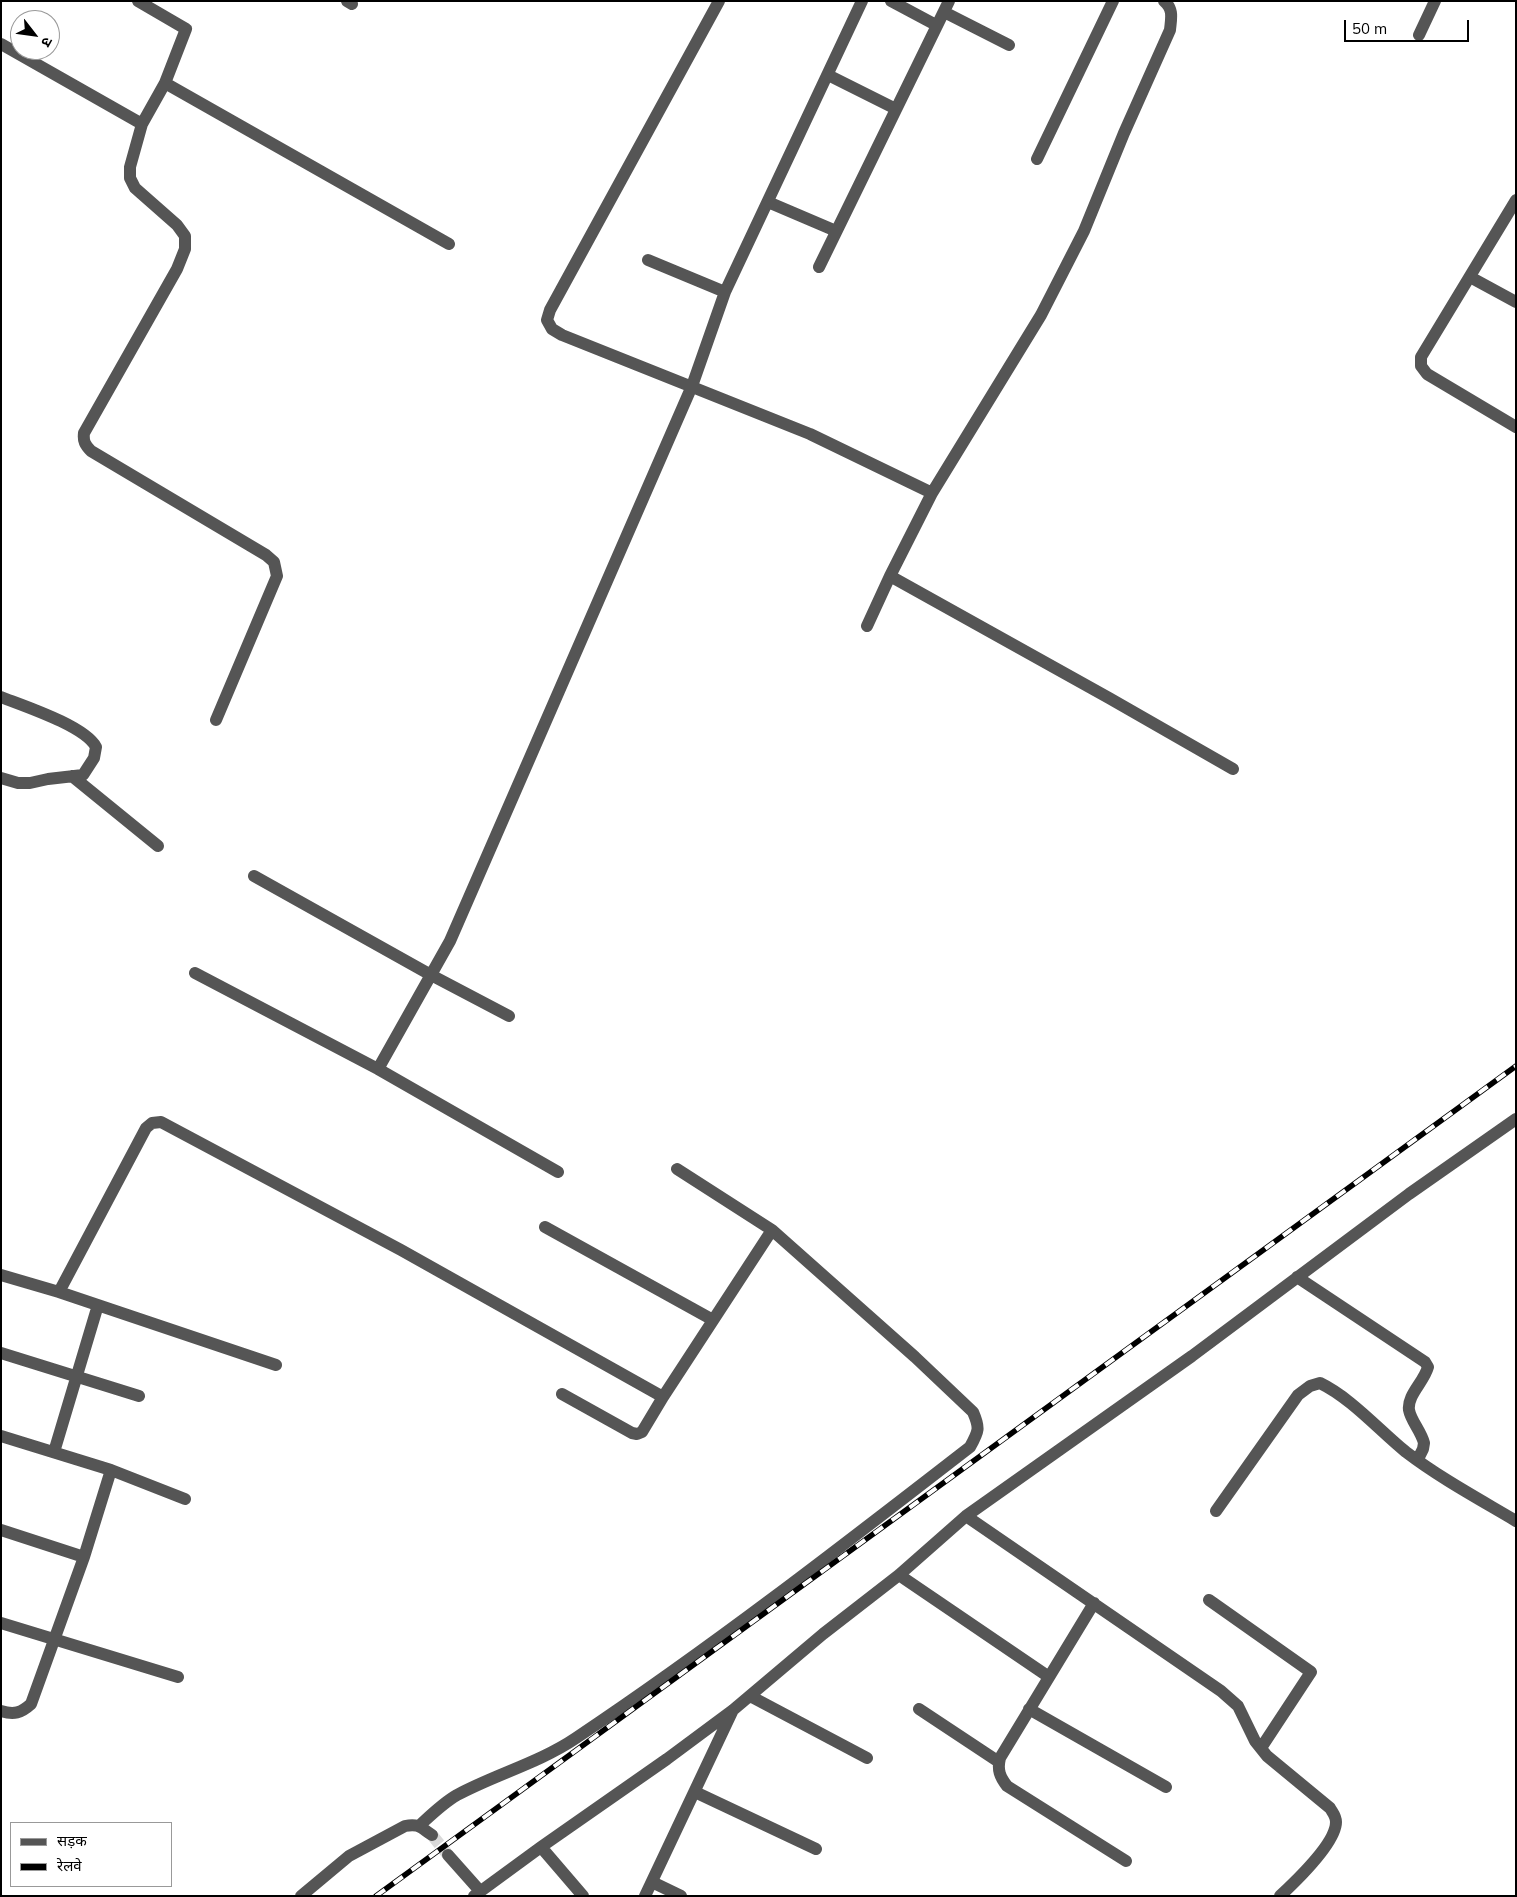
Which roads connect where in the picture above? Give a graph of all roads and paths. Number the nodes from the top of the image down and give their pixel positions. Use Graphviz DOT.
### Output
graph roads {
  1 [pos="138,1"];
  2 [pos="719,1"];
  3 [pos="862,1"];
  4 [pos="891,1"];
  5 [pos="1113,1"];
  6 [pos="1164,1"];
  7 [pos="1435,1"];
  8 [pos="155,5"];
  9 [pos="946,7"];
  10 [pos="936,25"];
  11 [pos="1419,35"];
  12 [pos="1,44"];
  13 [pos="1009,45"];
  14 [pos="828,75"];
  15 [pos="165,83"];
  16 [pos="896,109"];
  17 [pos="142,124"];
  18 [pos="1037,159"];
  19 [pos="1516,200"];
  20 [pos="768,202"];
  21 [pos="836,231"];
  22 [pos="449,244"];
  23 [pos="648,260"];
  24 [pos="819,267"];
  25 [pos="1470,277"];
  26 [pos="725,292"];
  27 [pos="1516,302"];
  28 [pos="692,386"];
  29 [pos="1516,427"];
  30 [pos="932,493"];
  31 [pos="890,576"];
  32 [pos="868,626"];
  33 [pos="1,696"];
  34 [pos="216,720"];
  35 [pos="1233,769"];
  36 [pos="72,776"];
  37 [pos="1,778"];
  38 [pos="158,846"];
  39 [pos="254,876"];
  40 [pos="195,973"];
  41 [pos="431,975"];
  42 [pos="509,1016"];
  43 [pos="378,1069"];
  44 [pos="1516,1118"];
  45 [pos="677,1169"];
  46 [pos="558,1172"];
  47 [pos="545,1227"];
  48 [pos="772,1230"];
  49 [pos="1,1274"];
  50 [pos="1297,1277"];
  51 [pos="59,1292"];
  52 [pos="98,1306"];
  53 [pos="713,1320"];
  54 [pos="1,1353"];
  55 [pos="276,1365"];
  56 [pos="77,1377"];
  57 [pos="562,1394"];
  58 [pos="139,1396"];
  59 [pos="663,1397"];
  60 [pos="1,1436"];
  61 [pos="54,1452"];
  62 [pos="1418,1460"];
  63 [pos="111,1470"];
  64 [pos="185,1499"];
  65 [pos="1216,1511"];
  66 [pos="966,1516"];
  67 [pos="1516,1521"];
  68 [pos="1,1530"];
  69 [pos="84,1557"];
  70 [pos="899,1575"];
  71 [pos="1209,1600"];
  72 [pos="1094,1602"];
  73 [pos="1,1623"];
  74 [pos="54,1641"];
  75 [pos="178,1677"];
  76 [pos="1049,1677"];
  77 [pos="750,1696"];
  78 [pos="919,1709"];
  79 [pos="1029,1709"];
  80 [pos="733,1710"];
  81 [pos="1,1711"];
  82 [pos="1261,1748"];
  83 [pos="868,1758"];
  84 [pos="999,1762"];
  85 [pos="1166,1787"];
  86 [pos="695,1792"];
  87 [pos="419,1826"];
  88 [pos="432,1836"];
  89 [pos="540,1847"];
  90 [pos="816,1849"];
  91 [pos="448,1855"];
  92 [pos="1126,1861"];
  93 [pos="652,1882"];
  94 [pos="477,1894"];
  95 [pos="301,1896"];
  96 [pos="583,1896"];
  97 [pos="645,1896"];
  98 [pos="680,1896"];
  99 [pos="1280,1896"];
  1 -- 8 [label="street"];
  2 -- 28 [label="street"];
  3 -- 14 [label="street"];
  4 -- 10 [label="street"];
  5 -- 18 [label="street"];
  6 -- 30 [label="street"];
  7 -- 11 [label="street"];
  8 -- 15 [label="street"];
  9 -- 10 [label="street"];
  9 -- 13 [label="street"];
  10 -- 16 [label="street"];
  12 -- 17 [label="street"];
  14 -- 16 [label="street"];
  14 -- 20 [label="street"];
  15 -- 17 [label="street"];
  15 -- 22 [label="street"];
  16 -- 21 [label="street"];
  17 -- 34 [label="street"];
  19 -- 25 [label="street"];
  20 -- 21 [label="street"];
  20 -- 26 [label="street"];
  21 -- 24 [label="street"];
  23 -- 26 [label="street"];
  25 -- 27 [label="street"];
  25 -- 29 [label="street"];
  26 -- 28 [label="street"];
  28 -- 30 [label="street"];
  28 -- 41 [label="street"];
  30 -- 31 [label="street"];
  31 -- 32 [label="street"];
  31 -- 35 [label="street"];
  33 -- 36 [label="street"];
  36 -- 37 [label="street"];
  36 -- 38 [label="street"];
  39 -- 41 [label="street"];
  40 -- 43 [label="street"];
  41 -- 42 [label="street"];
  41 -- 43 [label="street"];
  43 -- 46 [label="street"];
  44 -- 50 [label="street"];
  45 -- 48 [label="street"];
  47 -- 53 [label="street"];
  48 -- 53 [label="street"];
  48 -- 87 [label="street"];
  49 -- 51 [label="street"];
  50 -- 62 [label="street"];
  50 -- 66 [label="street"];
  51 -- 52 [label="street"];
  51 -- 59 [label="street"];
  52 -- 55 [label="street"];
  52 -- 56 [label="street"];
  53 -- 59 [label="street"];
  54 -- 56 [label="street"];
  56 -- 58 [label="street"];
  56 -- 61 [label="street"];
  57 -- 59 [label="street"];
  60 -- 61 [label="street"];
  61 -- 63 [label="street"];
  62 -- 65 [label="street"];
  62 -- 67 [label="street"];
  63 -- 64 [label="street"];
  63 -- 69 [label="street"];
  66 -- 70 [label="street"];
  66 -- 72 [label="street"];
  68 -- 69 [label="street"];
  69 -- 74 [label="street"];
  70 -- 76 [label="street"];
  70 -- 77 [label="street"];
  71 -- 82 [label="street"];
  72 -- 76 [label="street"];
  72 -- 82 [label="street"];
  73 -- 74 [label="street"];
  74 -- 75 [label="street"];
  74 -- 81 [label="street"];
  76 -- 79 [label="street"];
  77 -- 80 [label="street"];
  77 -- 83 [label="street"];
  78 -- 84 [label="street"];
  79 -- 84 [label="street"];
  79 -- 85 [label="street"];
  80 -- 86 [label="street"];
  80 -- 89 [label="street"];
  82 -- 99 [label="street"];
  84 -- 92 [label="street"];
  86 -- 90 [label="street"];
  86 -- 93 [label="street"];
  87 -- 88 [label="street"];
  87 -- 95 [label="street"];
  89 -- 94 [label="street"];
  89 -- 96 [label="street"];
  91 -- 94 [label="street"];
  93 -- 97 [label="street"];
  93 -- 98 [label="street"];
}
